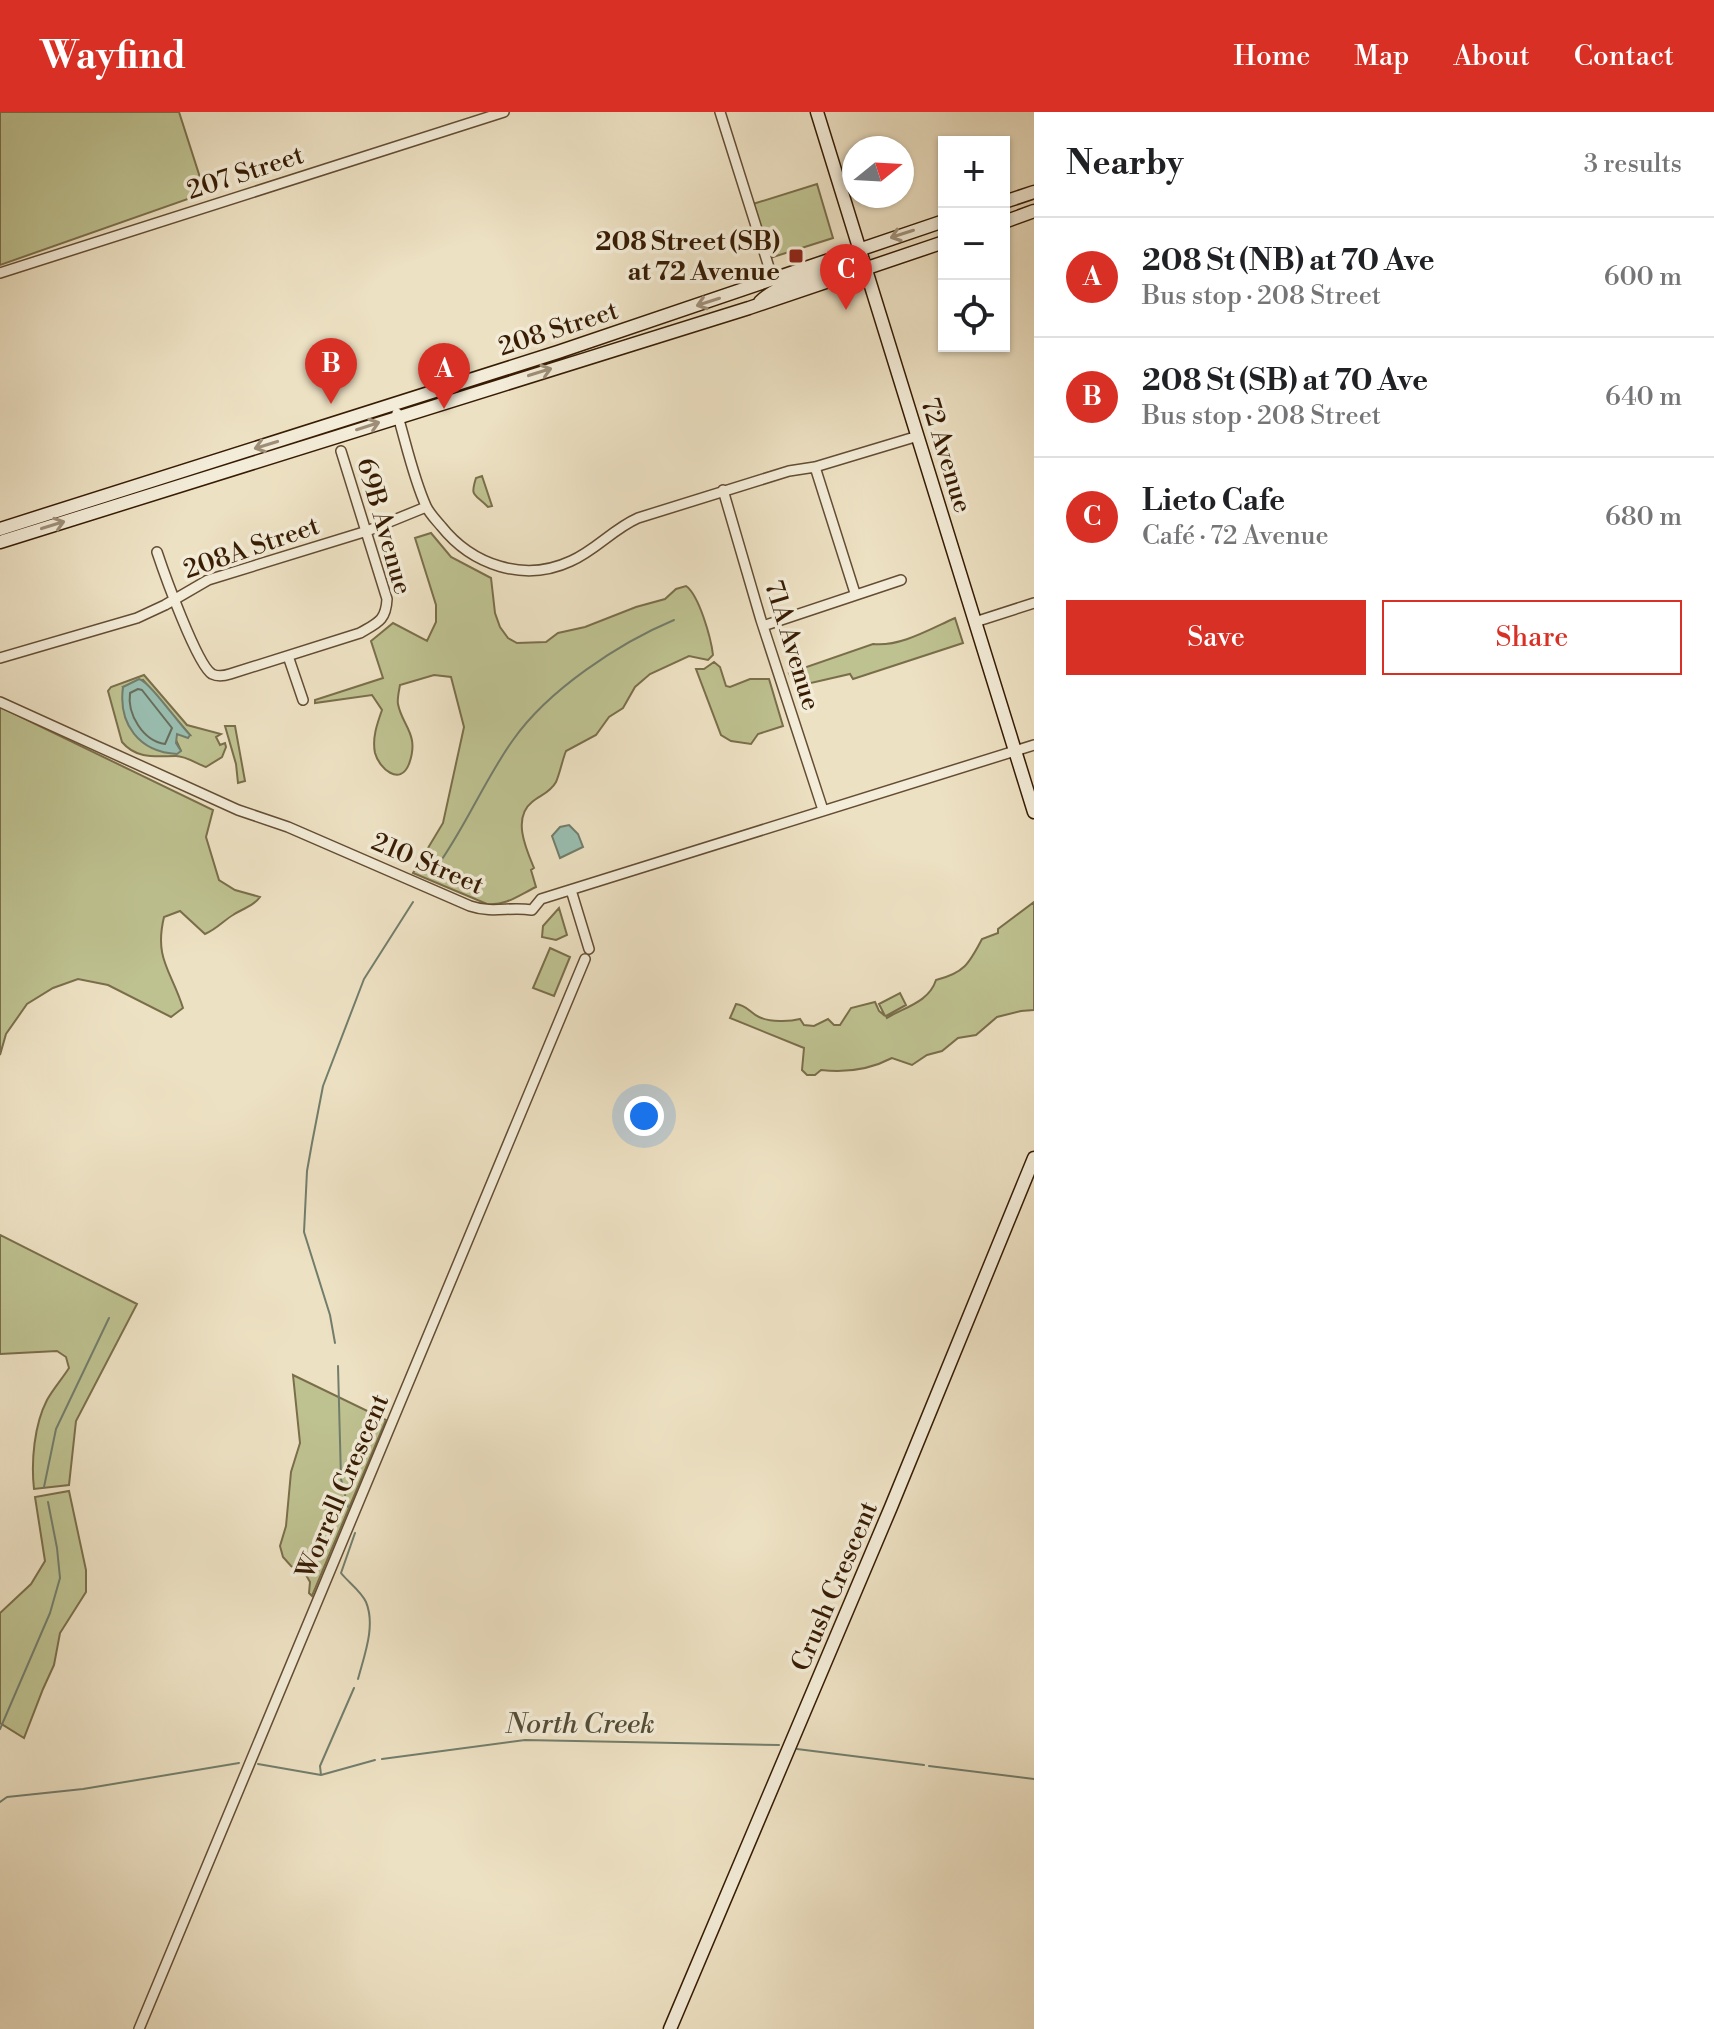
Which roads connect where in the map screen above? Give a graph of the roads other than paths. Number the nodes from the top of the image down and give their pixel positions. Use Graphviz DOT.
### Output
graph roads {
  1 [pos="504,112"];
  2 [pos="720,112"];
  3 [pos="817,112"];
  4 [pos="1034,192"];
  5 [pos="1010,200"];
  6 [pos="1034,211"];
  7 [pos="1010,220"];
  8 [pos="938,223"];
  9 [pos="938,241"];
  10 [pos="861,248"];
  11 [pos="867,268"];
  12 [pos="0,273"];
  13 [pos="773,280"];
  14 [pos="749,308"];
  15 [pos="396,410"];
  16 [pos="918,436"];
  17 [pos="341,451"];
  18 [pos="815,467"];
  19 [pos="723,490"];
  20 [pos="426,507"];
  21 [pos="0,529"];
  22 [pos="367,531"];
  23 [pos="0,542"];
  24 [pos="157,552"];
  25 [pos="901,580"];
  26 [pos="855,593"];
  27 [pos="176,598"];
  28 [pos="1034,603"];
  29 [pos="975,622"];
  30 [pos="763,626"];
  31 [pos="288,656"];
  32 [pos="0,658"];
  33 [pos="303,700"];
  34 [pos="0,702"];
  35 [pos="1034,745"];
  36 [pos="1015,751"];
  37 [pos="823,810"];
  38 [pos="1034,812"];
  39 [pos="571,890"];
  40 [pos="589,949"];
  41 [pos="585,959"];
  42 [pos="1034,1158"];
  43 [pos="139,2029"];
  44 [pos="670,2029"];
  1 -- 12 [label="street, 207 Street"];
  2 -- 13 [label="street"];
  3 -- 10 [label="main road, 72 Avenue"];
  4 -- 5 [label="main road"];
  6 -- 7 [label="main road"];
  8 -- 10 [label="main road, 208 Street, one-way"];
  9 -- 11 [label="main road, 208 Street"];
  10 -- 11 [label="main road, 72 Avenue"];
  10 -- 13 [label="main road, 208 Street"];
  10 -- 14 [label="main road"];
  11 -- 14 [label="main road, 208 Street"];
  11 -- 16 [label="main road, 72 Avenue"];
  13 -- 15 [label="main road, 208 Street, one-way"];
  15 -- 14 [label="main road, 208 Street, one-way"];
  15 -- 20 [label="street"];
  15 -- 21 [label="main road, 208 Street, one-way"];
  23 -- 15 [label="main road, 208 Street, one-way"];
  16 -- 18 [label="street"];
  16 -- 29 [label="main road, 72 Avenue"];
  17 -- 22 [label="street, 69B Avenue"];
  18 -- 19 [label="street"];
  18 -- 26 [label="street"];
  19 -- 20 [label="street"];
  19 -- 30 [label="street, 71A Avenue"];
  20 -- 22 [label="street, 208A Street"];
  22 -- 27 [label="street, 208A Street"];
  22 -- 31 [label="street, 69B Avenue"];
  24 -- 27 [label="street"];
  25 -- 26 [label="street"];
  26 -- 30 [label="street"];
  27 -- 31 [label="street"];
  27 -- 32 [label="street, 208A Street"];
  28 -- 29 [label="street"];
  29 -- 36 [label="main road, 72 Avenue"];
  30 -- 37 [label="street, 71A Avenue"];
  31 -- 33 [label="street"];
  34 -- 39 [label="street, 210 Street"];
  35 -- 36 [label="street, 210 Street"];
  36 -- 37 [label="street, 210 Street"];
  36 -- 38 [label="main road, 72 Avenue"];
  37 -- 39 [label="street, 210 Street"];
  39 -- 40 [label="street"];
  41 -- 43 [label="street, Worrell Crescent"];
  42 -- 44 [label="main road, Crush Crescent"];
}
